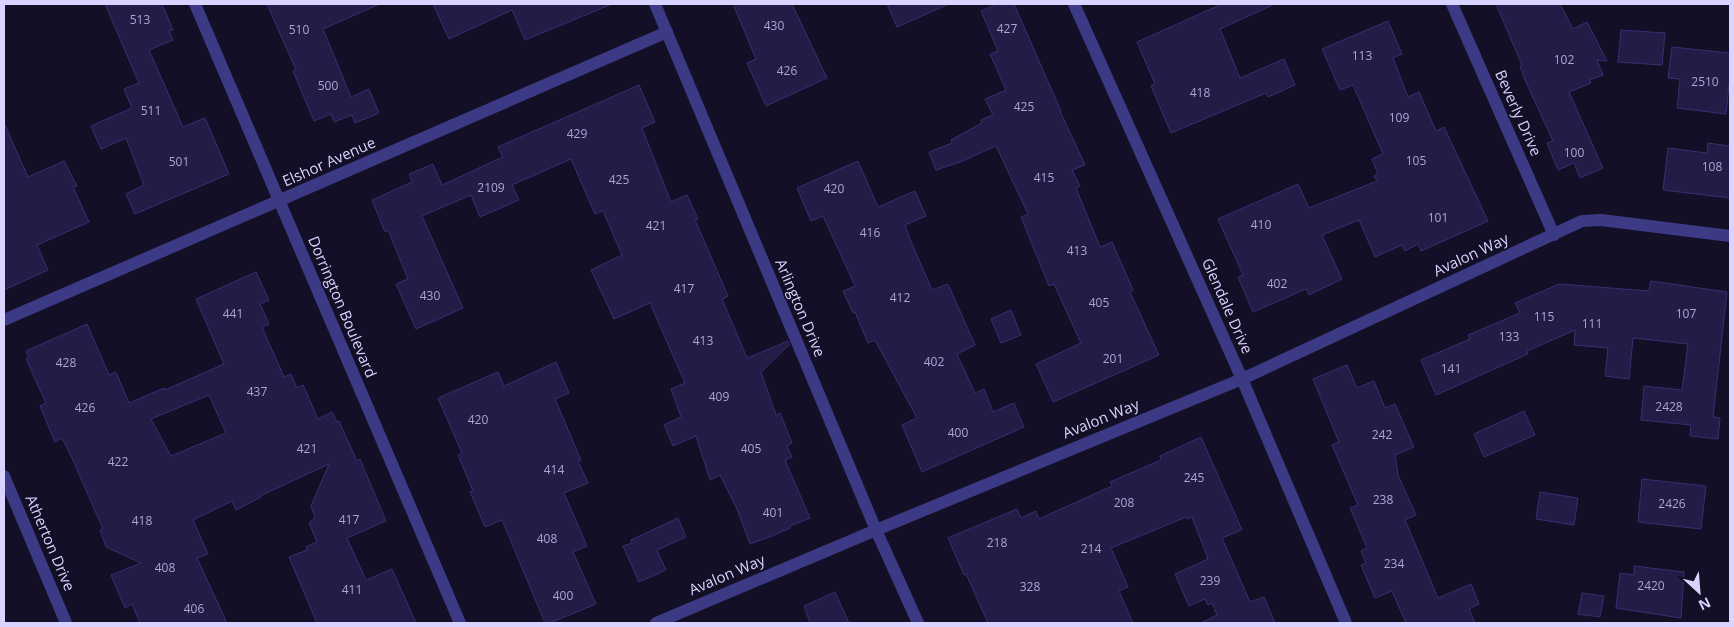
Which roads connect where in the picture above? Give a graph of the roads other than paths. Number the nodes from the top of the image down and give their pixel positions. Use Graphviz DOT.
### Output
graph roads {
  1 [pos="195,4"];
  2 [pos="655,4"];
  3 [pos="1074,4"];
  4 [pos="1452,4"];
  5 [pos="667,32"];
  6 [pos="279,201"];
  7 [pos="1554,235"];
  8 [pos="1730,236"];
  9 [pos="4,320"];
  10 [pos="1242,379"];
  11 [pos="4,476"];
  12 [pos="876,530"];
  13 [pos="66,623"];
  14 [pos="460,623"];
  15 [pos="656,623"];
  16 [pos="918,623"];
  17 [pos="1346,623"];
  1 -- 6 [label="street, Dorrington Boulevard"];
  2 -- 5 [label="street, Arlington Drive"];
  3 -- 10 [label="street, Glendale Drive"];
  4 -- 7 [label="street, Beverly Drive"];
  5 -- 6 [label="street, Elshor Avenue"];
  5 -- 12 [label="street, Arlington Drive"];
  6 -- 9 [label="street, Elshor Avenue"];
  6 -- 14 [label="street, Dorrington Boulevard"];
  7 -- 8 [label="street, Avalon Way"];
  7 -- 10 [label="street, Avalon Way"];
  10 -- 12 [label="street, Avalon Way"];
  10 -- 17 [label="street, Glendale Drive"];
  11 -- 13 [label="street, Atherton Drive"];
  12 -- 15 [label="street, Avalon Way"];
  12 -- 16 [label="street, Arlington Drive"];
}
